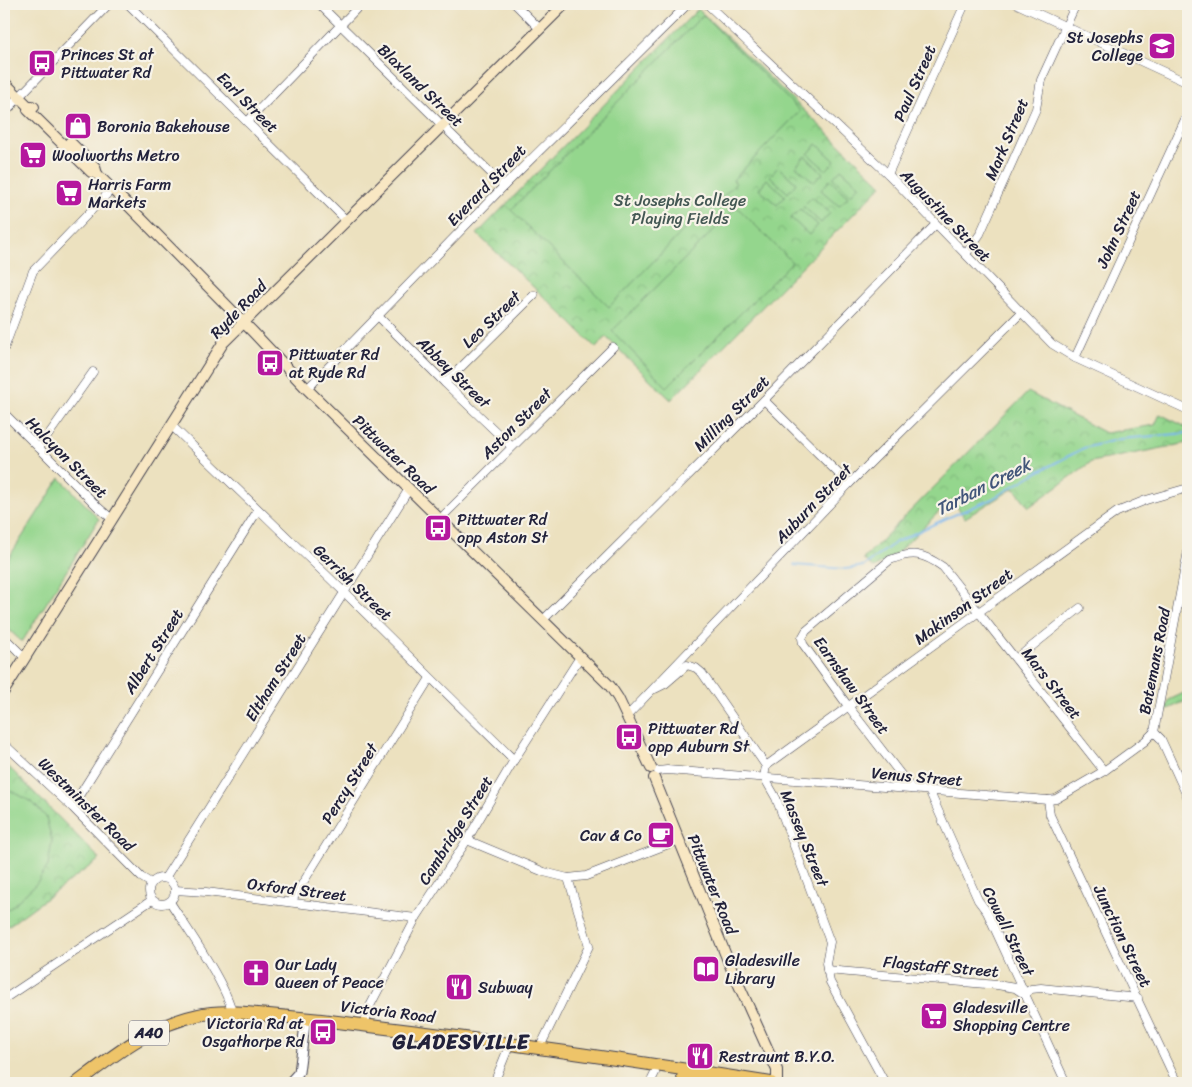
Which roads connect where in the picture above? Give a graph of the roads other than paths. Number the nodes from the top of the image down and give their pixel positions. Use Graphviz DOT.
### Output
graph roads {
  1 [pos="109,4"];
  2 [pos="128,4"];
  3 [pos="319,4"];
  4 [pos="361,4"];
  5 [pos="515,4"];
  6 [pos="564,4"];
  7 [pos="688,4"];
  8 [pos="707,4"];
  9 [pos="965,4"];
  10 [pos="1017,4"];
  11 [pos="1076,4"];
  12 [pos="340,24"];
  13 [pos="1066,26"];
  14 [pos="540,29"];
  15 [pos="4,82"];
  16 [pos="1188,83"];
  17 [pos="19,97"];
  18 [pos="4,112"];
  19 [pos="1188,113"];
  20 [pos="247,122"];
  21 [pos="442,124"];
  22 [pos="888,174"];
  23 [pos="504,186"];
  24 [pos="112,189"];
  25 [pos="348,220"];
  26 [pos="936,224"];
  27 [pos="966,254"];
  28 [pos="534,295"];
  29 [pos="1021,312"];
  30 [pos="378,316"];
  31 [pos="244,322"];
  32 [pos="613,346"];
  33 [pos="4,349"];
  34 [pos="1074,358"];
  35 [pos="93,372"];
  36 [pos="444,383"];
  37 [pos="307,389"];
  38 [pos="764,400"];
  39 [pos="1188,410"];
  40 [pos="4,413"];
  41 [pos="171,425"];
  42 [pos="511,446"];
  43 [pos="39,448"];
  44 [pos="849,484"];
  45 [pos="1188,488"];
  46 [pos="409,489"];
  47 [pos="258,510"];
  48 [pos="112,519"];
  49 [pos="440,520"];
  50 [pos="1188,556"];
  51 [pos="344,592"];
  52 [pos="1080,608"];
  53 [pos="979,612"];
  54 [pos="543,620"];
  55 [pos="4,637"];
  56 [pos="24,657"];
  57 [pos="580,657"];
  58 [pos="1016,659"];
  59 [pos="430,678"];
  60 [pos="4,691"];
  61 [pos="647,693"];
  62 [pos="848,706"];
  63 [pos="626,716"];
  64 [pos="1154,732"];
  65 [pos="4,744"];
  66 [pos="514,760"];
  67 [pos="766,766"];
  68 [pos="1104,771"];
  69 [pos="654,773"];
  70 [pos="764,777"];
  71 [pos="912,789"];
  72 [pos="929,790"];
  73 [pos="1188,798"];
  74 [pos="1048,800"];
  75 [pos="72,807"];
  76 [pos="467,840"];
  77 [pos="679,840"];
  78 [pos="165,878"];
  79 [pos="568,878"];
  80 [pos="151,883"];
  81 [pos="174,890"];
  82 [pos="152,900"];
  83 [pos="170,902"];
  84 [pos="291,902"];
  85 [pos="416,918"];
  86 [pos="827,970"];
  87 [pos="1024,994"];
  88 [pos="4,998"];
  89 [pos="1138,998"];
  90 [pos="233,1016"];
  91 [pos="305,1025"];
  92 [pos="364,1025"];
  93 [pos="539,1049"];
  94 [pos="507,1051"];
  95 [pos="653,1078"];
  96 [pos="77,1083"];
  97 [pos="90,1083"];
  98 [pos="289,1083"];
  99 [pos="494,1083"];
  100 [pos="712,1083"];
  101 [pos="771,1083"];
  102 [pos="777,1083"];
  103 [pos="885,1083"];
  104 [pos="1066,1083"];
  105 [pos="1178,1083"];
  1 -- 17 [label="street"];
  2 -- 20 [label="street, Earl Street"];
  3 -- 12 [label="street, Blaxland Street"];
  4 -- 12 [label="street"];
  5 -- 14 [label="street"];
  6 -- 14 [label="main road, Ryde Road"];
  7 -- 23 [label="street, Everard Street"];
  8 -- 22 [label="street, Augustine Street"];
  9 -- 22 [label="street, Paul Street"];
  10 -- 13 [label="street"];
  11 -- 13 [label="street, Mark Street"];
  12 -- 20 [label="street"];
  12 -- 21 [label="street, Blaxland Street"];
  13 -- 16 [label="street"];
  13 -- 27 [label="street, Mark Street"];
  14 -- 21 [label="main road, Ryde Road"];
  15 -- 17 [label="main road, Pittwater Road"];
  17 -- 18 [label="street"];
  17 -- 24 [label="main road, Pittwater Road"];
  19 -- 34 [label="street, John Street"];
  20 -- 25 [label="street, Earl Street"];
  21 -- 23 [label="street, Blaxland Street"];
  21 -- 25 [label="main road, Ryde Road"];
  22 -- 26 [label="street, Augustine Street"];
  23 -- 30 [label="street, Everard Street"];
  24 -- 31 [label="main road, Pittwater Road"];
  24 -- 33 [label="street"];
  25 -- 31 [label="main road, Ryde Road"];
  26 -- 27 [label="street, Augustine Street"];
  26 -- 38 [label="street, Milling Street"];
  27 -- 29 [label="street, Augustine Street"];
  28 -- 36 [label="street, Leo Street"];
  29 -- 34 [label="street, Augustine Street"];
  29 -- 44 [label="street, Auburn Street"];
  30 -- 36 [label="street, Abbey Street"];
  30 -- 37 [label="street, Everard Street"];
  31 -- 37 [label="main road, Pittwater Road"];
  31 -- 41 [label="main road, Ryde Road"];
  32 -- 42 [label="street, Aston Street"];
  34 -- 39 [label="street, Augustine Street"];
  35 -- 43 [label="street"];
  36 -- 42 [label="street, Abbey Street"];
  37 -- 46 [label="main road, Pittwater Road"];
  38 -- 44 [label="street"];
  38 -- 54 [label="street, Milling Street"];
  40 -- 43 [label="street, Halcyon Street"];
  41 -- 47 [label="street, Gerrish Street"];
  41 -- 48 [label="main road, Ryde Road"];
  42 -- 49 [label="street, Aston Street"];
  43 -- 48 [label="street, Halcyon Street"];
  44 -- 61 [label="street, Auburn Street"];
  45 -- 53 [label="street, Makinson Street"];
  46 -- 49 [label="main road, Pittwater Road"];
  46 -- 51 [label="street, Eltham Street"];
  47 -- 51 [label="street, Gerrish Street"];
  47 -- 75 [label="street, Albert Street"];
  48 -- 56 [label="main road, Ryde Road"];
  49 -- 54 [label="main road, Pittwater Road"];
  50 -- 64 [label="street, Batemans Road"];
  51 -- 59 [label="street, Gerrish Street"];
  51 -- 78 [label="street, Eltham Street"];
  52 -- 58 [label="street"];
  53 -- 58 [label="street, Mars Street"];
  53 -- 62 [label="street, Makinson Street"];
  53 -- 62 [label="street, Earnshaw Street"];
  54 -- 57 [label="main road, Pittwater Road"];
  55 -- 56 [label="street"];
  56 -- 60 [label="main road, Ryde Road"];
  57 -- 63 [label="main road, Pittwater Road"];
  57 -- 66 [label="street, Cambridge Street"];
  58 -- 68 [label="street, Mars Street"];
  59 -- 66 [label="street, Gerrish Street"];
  59 -- 84 [label="street, Percy Street"];
  61 -- 63 [label="street, Auburn Street"];
  61 -- 67 [label="street"];
  62 -- 67 [label="street, Makinson Street"];
  62 -- 71 [label="street, Earnshaw Street"];
  63 -- 69 [label="main road, Pittwater Road"];
  64 -- 68 [label="street, Venus Street"];
  64 -- 73 [label="street, Batemans Road"];
  65 -- 75 [label="street, Westminster Road"];
  66 -- 76 [label="street, Cambridge Street"];
  67 -- 70 [label="street, Massey Street"];
  68 -- 74 [label="street, Venus Street"];
  69 -- 70 [label="street, Venus Street"];
  69 -- 77 [label="main road, Pittwater Road"];
  70 -- 71 [label="street, Venus Street"];
  70 -- 86 [label="street, Massey Street"];
  71 -- 72 [label="street, Venus Street"];
  72 -- 74 [label="street, Venus Street"];
  72 -- 87 [label="street, Cowell Street"];
  74 -- 89 [label="street, Junction Street"];
  75 -- 80 [label="street, Westminster Road"];
  76 -- 79 [label="street"];
  76 -- 85 [label="street, Cambridge Street"];
  77 -- 79 [label="street"];
  77 -- 102 [label="main road, Pittwater Road"];
  78 -- 80 [label="street"];
  78 -- 81 [label="street"];
  79 -- 93 [label="street"];
  80 -- 82 [label="street"];
  81 -- 83 [label="street"];
  81 -- 84 [label="street, Oxford Street"];
  82 -- 83 [label="street"];
  82 -- 88 [label="street"];
  83 -- 90 [label="street"];
  84 -- 85 [label="street, Oxford Street"];
  85 -- 92 [label="street, Cambridge Street"];
  86 -- 87 [label="street, Flagstaff Street"];
  86 -- 103 [label="street, Massey Street"];
  87 -- 89 [label="street"];
  87 -- 104 [label="street, Cowell Street"];
  89 -- 105 [label="street, Junction Street"];
  90 -- 91 [label="highway, Victoria Road / A40"];
  90 -- 92 [label="highway, Victoria Road / A40"];
  90 -- 96 [label="highway, Victoria Road / A40"];
  90 -- 97 [label="highway, Victoria Road / A40"];
  91 -- 94 [label="highway, Victoria Road / A40"];
  91 -- 98 [label="street"];
  92 -- 93 [label="highway, Victoria Road / A40"];
  93 -- 101 [label="highway, Victoria Road / A40"];
  94 -- 95 [label="highway, Victoria Road / A40"];
  94 -- 99 [label="street"];
  95 -- 100 [label="highway, Victoria Road / A40"];
}
